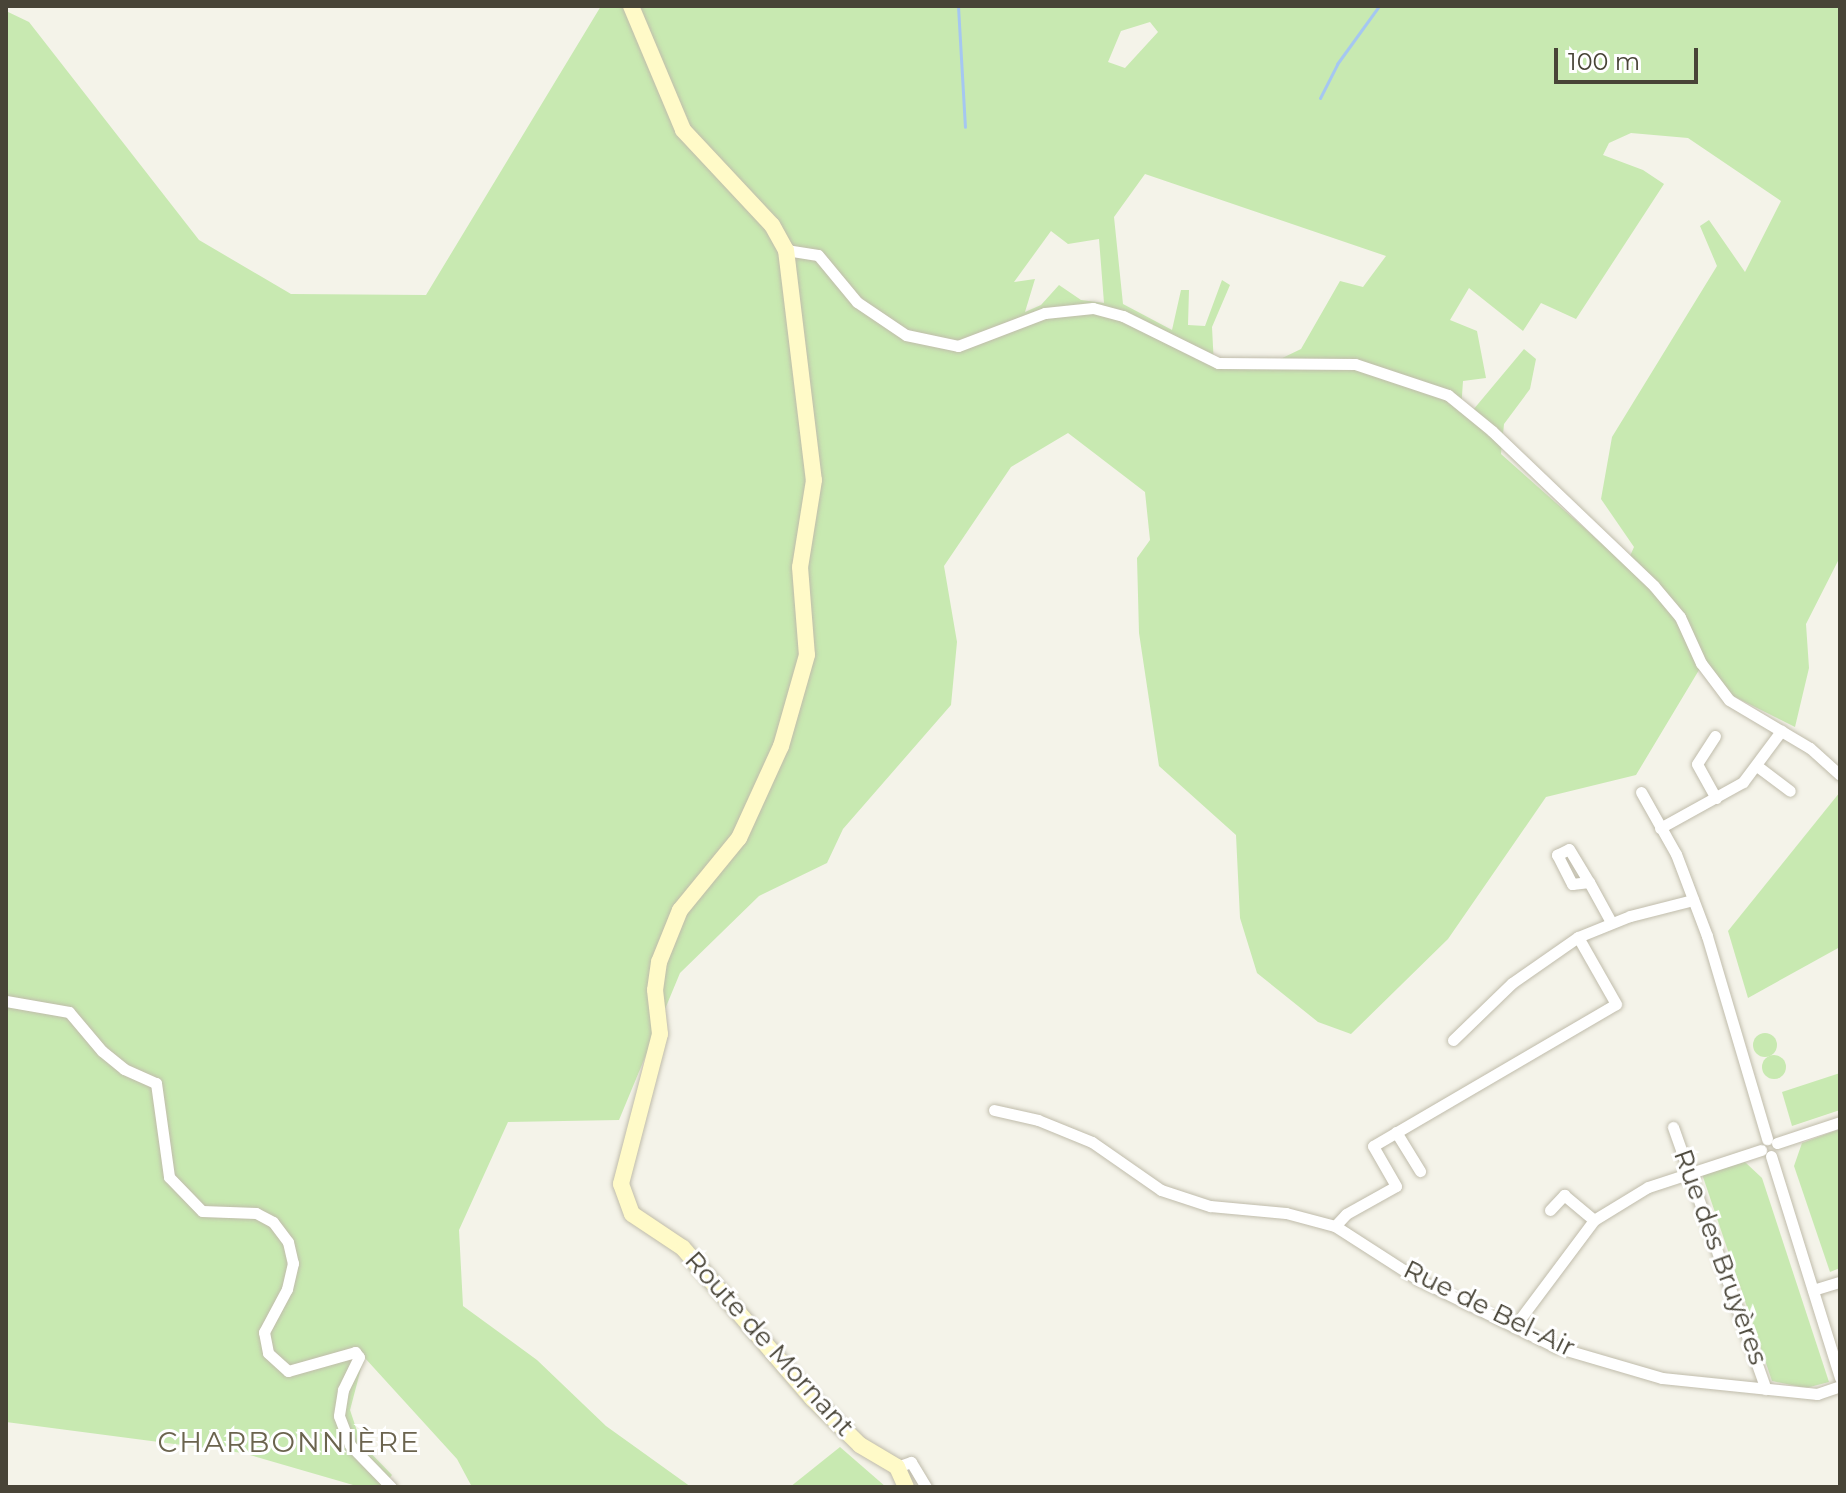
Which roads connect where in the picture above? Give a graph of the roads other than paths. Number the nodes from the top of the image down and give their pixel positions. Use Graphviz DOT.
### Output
graph roads {
  1 [pos="631,6"];
  2 [pos="786,250"];
  3 [pos="1781,731"];
  4 [pos="1715,736"];
  5 [pos="1757,766"];
  6 [pos="1840,775"];
  7 [pos="1790,791"];
  8 [pos="1641,792"];
  9 [pos="1716,798"];
  10 [pos="1660,828"];
  11 [pos="1589,882"];
  12 [pos="1693,900"];
  13 [pos="1611,922"];
  14 [pos="1578,937"];
  15 [pos="6,1001"];
  16 [pos="1453,1040"];
  17 [pos="994,1110"];
  18 [pos="1840,1122"];
  19 [pos="1673,1127"];
  20 [pos="1396,1132"];
  21 [pos="1769,1147"];
  22 [pos="1691,1170"];
  23 [pos="1420,1171"];
  24 [pos="1550,1210"];
  25 [pos="1594,1220"];
  26 [pos="1335,1226"];
  27 [pos="1840,1282"];
  28 [pos="1813,1290"];
  29 [pos="1514,1327"];
  30 [pos="1840,1377"];
  31 [pos="1840,1386"];
  32 [pos="1766,1389"];
  33 [pos="897,1467"];
  34 [pos="391,1487"];
  35 [pos="906,1487"];
  36 [pos="926,1487"];
  1 -- 2 [label="main road, Route de Mornant"];
  2 -- 3 [label="street"];
  2 -- 33 [label="main road, Route de Mornant"];
  3 -- 5 [label="street"];
  3 -- 6 [label="street"];
  4 -- 9 [label="street"];
  5 -- 7 [label="street"];
  5 -- 9 [label="street"];
  8 -- 10 [label="street"];
  9 -- 10 [label="street"];
  10 -- 12 [label="street"];
  11 -- 13 [label="street"];
  12 -- 13 [label="street"];
  12 -- 21 [label="street"];
  13 -- 14 [label="street"];
  14 -- 16 [label="street"];
  14 -- 20 [label="street"];
  15 -- 34 [label="street"];
  17 -- 26 [label="street, Rue de Bel-Air"];
  18 -- 21 [label="street"];
  19 -- 22 [label="street, Rue des Bruyères"];
  20 -- 23 [label="street"];
  20 -- 26 [label="street"];
  21 -- 22 [label="street"];
  21 -- 28 [label="street"];
  22 -- 25 [label="street"];
  22 -- 32 [label="street, Rue des Bruyères"];
  24 -- 25 [label="street"];
  25 -- 29 [label="street"];
  26 -- 29 [label="street, Rue de Bel-Air"];
  27 -- 28 [label="street"];
  28 -- 30 [label="street"];
  29 -- 32 [label="street, Rue de Bel-Air"];
  31 -- 32 [label="street, Rue de Bel-Air"];
  33 -- 35 [label="main road"];
  33 -- 36 [label="street"];
}
